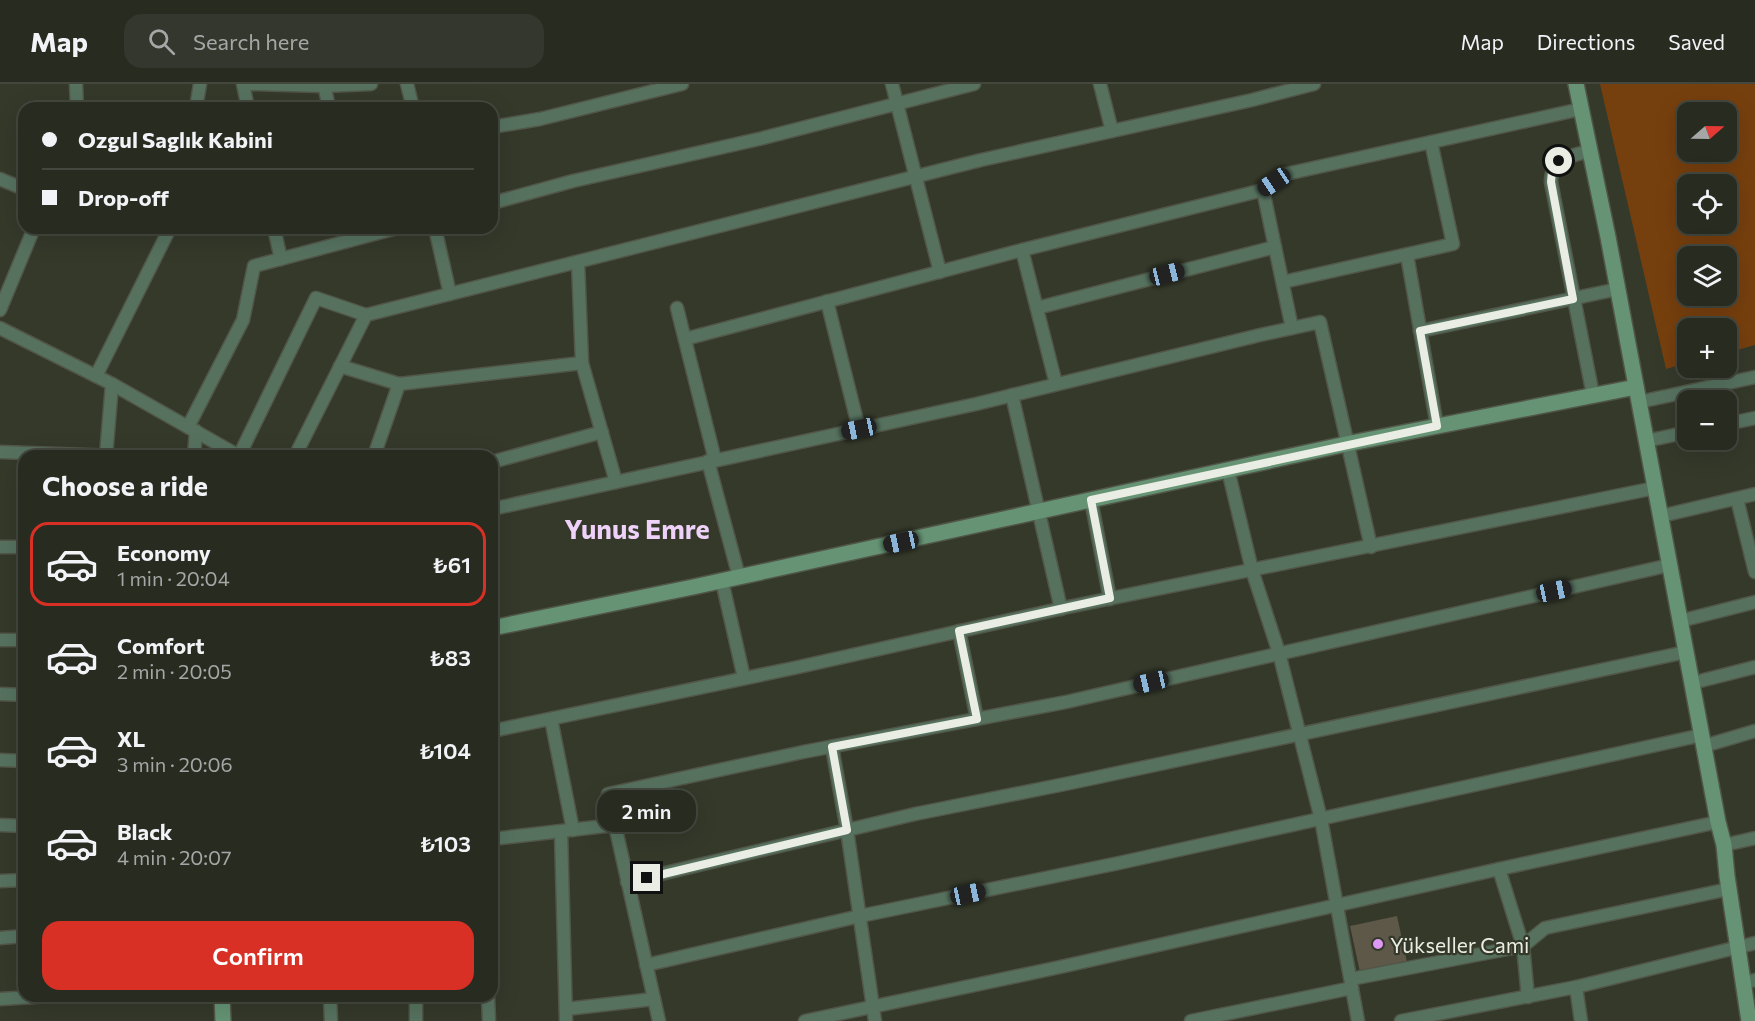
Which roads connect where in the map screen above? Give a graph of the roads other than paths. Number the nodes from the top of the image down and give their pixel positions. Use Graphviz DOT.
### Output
graph roads {
  1 [pos="76,84"];
  2 [pos="200,84"];
  3 [pos="243,84"];
  4 [pos="251,84"];
  5 [pos="371,84"];
  6 [pos="407,84"];
  7 [pos="682,84"];
  8 [pos="892,84"];
  9 [pos="974,84"];
  10 [pos="1101,84"];
  11 [pos="1314,84"];
  12 [pos="1576,84"];
  13 [pos="324,85"];
  14 [pos="77,102"];
  15 [pos="197,102"];
  16 [pos="247,102"];
  17 [pos="328,102"];
  18 [pos="412,102"];
  19 [pos="896,104"];
  20 [pos="1581,109"];
  21 [pos="498,127"];
  22 [pos="1112,131"];
  23 [pos="1431,142"];
  24 [pos="1590,151"];
  25 [pos="916,177"];
  26 [pos="0,180"];
  27 [pos="18,187"];
  28 [pos="1263,190"];
  29 [pos="498,201"];
  30 [pos="32,234"];
  31 [pos="167,234"];
  32 [pos="275,234"];
  33 [pos="375,234"];
  34 [pos="436,234"];
  35 [pos="1275,247"];
  36 [pos="1022,250"];
  37 [pos="1407,255"];
  38 [pos="281,259"];
  39 [pos="579,262"];
  40 [pos="940,272"];
  41 [pos="1283,282"];
  42 [pos="1618,289"];
  43 [pos="450,294"];
  44 [pos="1573,299"];
  45 [pos="827,301"];
  46 [pos="677,308"];
  47 [pos="1037,308"];
  48 [pos="0,310"];
  49 [pos="366,315"];
  50 [pos="0,328"];
  51 [pos="1292,328"];
  52 [pos="1420,331"];
  53 [pos="685,339"];
  54 [pos="582,363"];
  55 [pos="340,366"];
  56 [pos="96,376"];
  57 [pos="1755,377"];
  58 [pos="112,384"];
  59 [pos="399,384"];
  60 [pos="1056,384"];
  61 [pos="1637,394"];
  62 [pos="1012,395"];
  63 [pos="1593,395"];
  64 [pos="1755,418"];
  65 [pos="1737,422"];
  66 [pos="1437,426"];
  67 [pos="192,429"];
  68 [pos="859,429"];
  69 [pos="602,432"];
  70 [pos="1677,434"];
  71 [pos="1646,441"];
  72 [pos="1346,444"];
  73 [pos="106,450"];
  74 [pos="194,450"];
  75 [pos="229,450"];
  76 [pos="242,450"];
  77 [pos="298,450"];
  78 [pos="376,450"];
  79 [pos="0,453"];
  80 [pos="18,454"];
  81 [pos="498,460"];
  82 [pos="712,460"];
  83 [pos="1228,470"];
  84 [pos="616,482"];
  85 [pos="1655,488"];
  86 [pos="1755,494"];
  87 [pos="1737,499"];
  88 [pos="1091,500"];
  89 [pos="498,508"];
  90 [pos="1039,511"];
  91 [pos="1661,516"];
  92 [pos="1751,540"];
  93 [pos="0,547"];
  94 [pos="18,547"];
  95 [pos="1371,547"];
  96 [pos="1670,565"];
  97 [pos="1252,570"];
  98 [pos="1755,572"];
  99 [pos="739,577"];
  100 [pos="722,581"];
  101 [pos="1110,598"];
  102 [pos="1755,602"];
  103 [pos="1061,609"];
  104 [pos="1680,621"];
  105 [pos="498,627"];
  106 [pos="959,631"];
  107 [pos="0,640"];
  108 [pos="18,640"];
  109 [pos="1686,652"];
  110 [pos="1279,653"];
  111 [pos="1755,667"];
  112 [pos="744,678"];
  113 [pos="1692,683"];
  114 [pos="0,694"];
  115 [pos="18,695"];
  116 [pos="551,719"];
  117 [pos="977,719"];
  118 [pos="498,730"];
  119 [pos="1755,731"];
  120 [pos="1300,734"];
  121 [pos="1703,740"];
  122 [pos="832,747"];
  123 [pos="0,760"];
  124 [pos="18,761"];
  125 [pos="1321,819"];
  126 [pos="1718,822"];
  127 [pos="0,825"];
  128 [pos="614,825"];
  129 [pos="18,826"];
  130 [pos="847,830"];
  131 [pos="567,831"];
  132 [pos="498,838"];
  133 [pos="1755,838"];
  134 [pos="1724,845"];
  135 [pos="1499,869"];
  136 [pos="18,880"];
  137 [pos="0,881"];
  138 [pos="627,882"];
  139 [pos="1729,889"];
  140 [pos="1336,905"];
  141 [pos="860,916"];
  142 [pos="18,936"];
  143 [pos="0,938"];
  144 [pos="1755,943"];
  145 [pos="1523,946"];
  146 [pos="1738,947"];
  147 [pos="646,964"];
  148 [pos="1749,982"];
  149 [pos="1351,983"];
  150 [pos="1576,987"];
  151 [pos="1528,997"];
  152 [pos="18,998"];
  153 [pos="0,999"];
  154 [pos="654,999"];
  155 [pos="222,1002"];
  156 [pos="330,1002"];
  157 [pos="416,1002"];
  158 [pos="488,1002"];
  159 [pos="873,1007"];
  160 [pos="566,1015"];
  161 [pos="224,1021"];
  162 [pos="331,1021"];
  163 [pos="416,1021"];
  164 [pos="489,1021"];
  165 [pos="659,1021"];
  166 [pos="805,1021"];
  167 [pos="875,1021"];
  168 [pos="1191,1021"];
  169 [pos="1358,1021"];
  170 [pos="1401,1021"];
  171 [pos="1581,1021"];
  172 [pos="1749,1021"];
  1 -- 14 [label="street"];
  2 -- 15 [label="street"];
  3 -- 16 [label="street"];
  4 -- 13 [label="street"];
  5 -- 13 [label="street"];
  6 -- 18 [label="street"];
  7 -- 21 [label="street"];
  8 -- 19 [label="street"];
  9 -- 19 [label="street"];
  10 -- 22 [label="street"];
  11 -- 22 [label="street"];
  12 -- 20 [label="main road"];
  13 -- 17 [label="street"];
  19 -- 25 [label="street"];
  19 -- 29 [label="street"];
  20 -- 23 [label="street"];
  20 -- 24 [label="main road"];
  22 -- 25 [label="street"];
  23 -- 28 [label="street"];
  23 -- 37 [label="street"];
  24 -- 42 [label="main road"];
  24 -- 44 [label="street"];
  25 -- 39 [label="street"];
  25 -- 40 [label="street"];
  26 -- 27 [label="street"];
  28 -- 35 [label="street"];
  28 -- 36 [label="street"];
  30 -- 48 [label="street"];
  31 -- 56 [label="street"];
  32 -- 38 [label="street"];
  33 -- 38 [label="street"];
  34 -- 43 [label="street"];
  35 -- 41 [label="street"];
  35 -- 47 [label="street"];
  36 -- 40 [label="street"];
  36 -- 47 [label="street"];
  37 -- 41 [label="street"];
  37 -- 52 [label="street"];
  38 -- 67 [label="street"];
  39 -- 43 [label="street"];
  39 -- 54 [label="street"];
  40 -- 45 [label="street"];
  41 -- 51 [label="street"];
  42 -- 44 [label="street"];
  42 -- 61 [label="main road"];
  43 -- 49 [label="street"];
  44 -- 52 [label="street"];
  44 -- 63 [label="street"];
  45 -- 53 [label="street"];
  45 -- 68 [label="street"];
  46 -- 53 [label="street"];
  47 -- 60 [label="street"];
  49 -- 55 [label="street"];
  49 -- 76 [label="street"];
  50 -- 56 [label="street"];
  51 -- 60 [label="street"];
  51 -- 72 [label="street"];
  52 -- 66 [label="street"];
  53 -- 82 [label="street"];
  54 -- 59 [label="street"];
  54 -- 69 [label="street"];
  55 -- 59 [label="street"];
  55 -- 77 [label="street"];
  56 -- 58 [label="street"];
  57 -- 61 [label="street"];
  58 -- 67 [label="street"];
  58 -- 73 [label="street"];
  59 -- 78 [label="street"];
  60 -- 62 [label="street"];
  61 -- 63 [label="main road"];
  61 -- 71 [label="main road"];
  62 -- 68 [label="street"];
  62 -- 90 [label="street"];
  63 -- 66 [label="main road"];
  64 -- 65 [label="street"];
  66 -- 72 [label="main road"];
  67 -- 74 [label="street"];
  67 -- 75 [label="street"];
  68 -- 82 [label="street"];
  69 -- 81 [label="street"];
  69 -- 84 [label="street"];
  70 -- 71 [label="street"];
  71 -- 85 [label="main road"];
  72 -- 83 [label="main road"];
  72 -- 95 [label="street"];
  79 -- 80 [label="street"];
  82 -- 84 [label="street"];
  82 -- 99 [label="street"];
  83 -- 88 [label="main road"];
  83 -- 97 [label="street"];
  84 -- 89 [label="street"];
  85 -- 91 [label="main road"];
  85 -- 95 [label="street"];
  86 -- 87 [label="street"];
  87 -- 91 [label="street"];
  87 -- 92 [label="street"];
  88 -- 90 [label="main road"];
  88 -- 101 [label="street"];
  90 -- 99 [label="main road"];
  90 -- 103 [label="street"];
  91 -- 96 [label="main road"];
  92 -- 98 [label="street"];
  93 -- 94 [label="street"];
  95 -- 97 [label="street"];
  96 -- 104 [label="main road"];
  96 -- 110 [label="street"];
  97 -- 101 [label="street"];
  97 -- 110 [label="street"];
  99 -- 100 [label="main road"];
  100 -- 105 [label="main road"];
  100 -- 112 [label="street"];
  101 -- 103 [label="street"];
  102 -- 104 [label="street"];
  103 -- 106 [label="street"];
  104 -- 109 [label="main road"];
  106 -- 112 [label="street"];
  106 -- 117 [label="street"];
  107 -- 108 [label="street"];
  109 -- 113 [label="main road"];
  109 -- 120 [label="street"];
  110 -- 117 [label="street"];
  110 -- 120 [label="street"];
  111 -- 113 [label="street"];
  112 -- 116 [label="street"];
  113 -- 121 [label="main road"];
  114 -- 115 [label="street"];
  116 -- 118 [label="street"];
  116 -- 131 [label="street"];
  117 -- 122 [label="street"];
  119 -- 121 [label="street"];
  120 -- 125 [label="street"];
  120 -- 130 [label="street"];
  121 -- 125 [label="street"];
  121 -- 126 [label="main road"];
  122 -- 128 [label="street"];
  122 -- 130 [label="street"];
  123 -- 124 [label="street"];
  125 -- 140 [label="street"];
  125 -- 141 [label="street"];
  126 -- 134 [label="main road"];
  126 -- 135 [label="street"];
  127 -- 129 [label="street"];
  128 -- 131 [label="street"];
  128 -- 138 [label="street"];
  130 -- 138 [label="street"];
  130 -- 141 [label="street"];
  131 -- 132 [label="street"];
  131 -- 160 [label="street"];
  133 -- 134 [label="street"];
  134 -- 139 [label="main road"];
  135 -- 140 [label="street"];
  135 -- 145 [label="street"];
  136 -- 137 [label="street"];
  138 -- 147 [label="street"];
  139 -- 145 [label="street"];
  139 -- 146 [label="main road"];
  140 -- 149 [label="street"];
  140 -- 159 [label="street"];
  141 -- 147 [label="street"];
  141 -- 159 [label="street"];
  142 -- 143 [label="street"];
  144 -- 146 [label="street"];
  145 -- 149 [label="street"];
  145 -- 151 [label="street"];
  146 -- 148 [label="main road"];
  146 -- 150 [label="street"];
  147 -- 154 [label="street"];
  148 -- 172 [label="main road"];
  149 -- 168 [label="street"];
  149 -- 169 [label="street"];
  150 -- 151 [label="street"];
  150 -- 171 [label="street"];
  151 -- 170 [label="street"];
  152 -- 153 [label="street"];
  154 -- 160 [label="street"];
  154 -- 165 [label="street"];
  155 -- 161 [label="main road"];
  156 -- 162 [label="street"];
  157 -- 163 [label="street"];
  158 -- 164 [label="street"];
  159 -- 166 [label="street"];
  159 -- 167 [label="street"];
}
